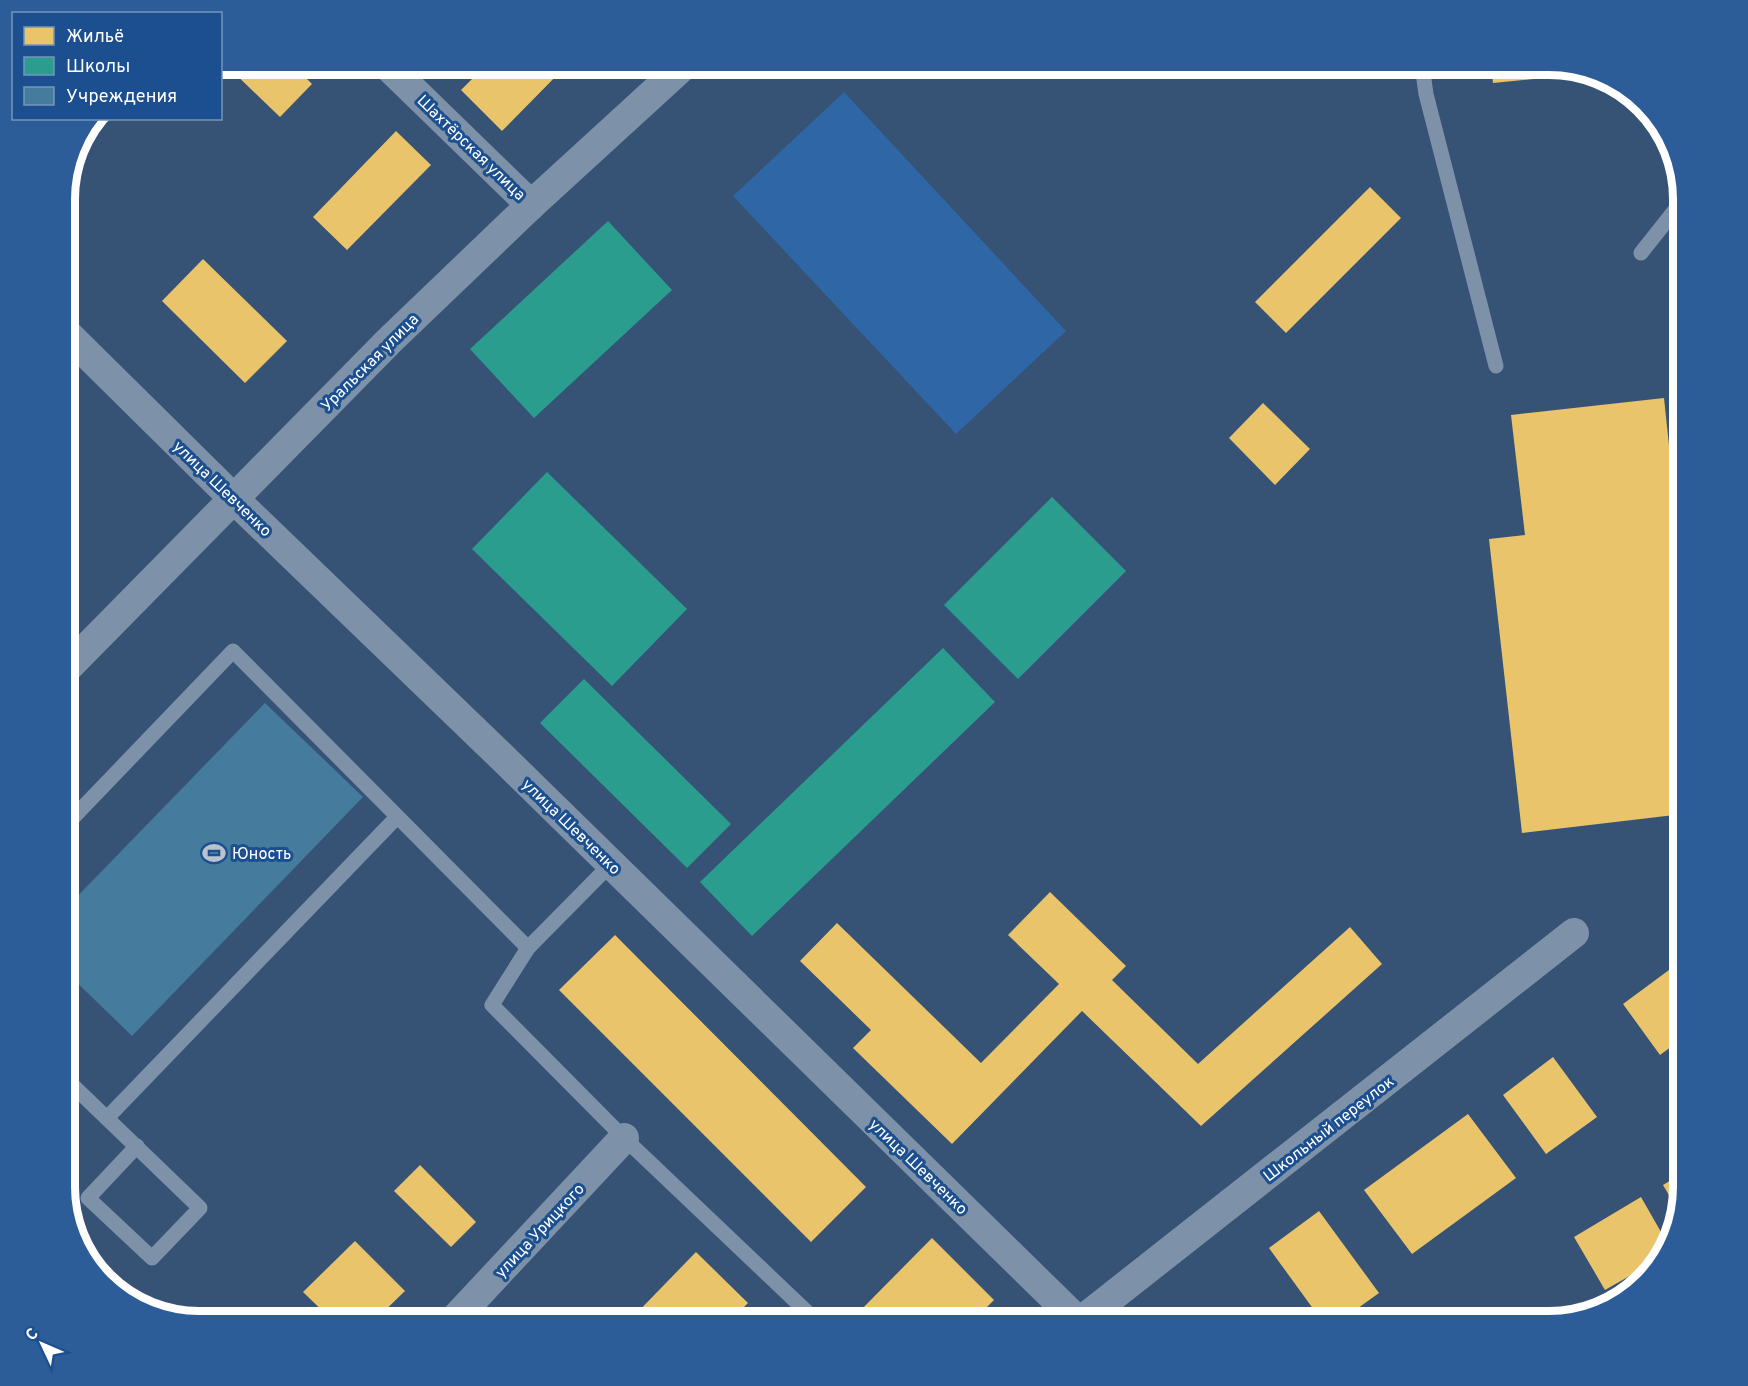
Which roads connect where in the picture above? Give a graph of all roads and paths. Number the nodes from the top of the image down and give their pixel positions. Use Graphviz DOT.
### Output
graph roads {
  1 [pos="398,75"];
  2 [pos="672,75"];
  3 [pos="1423,75"];
  4 [pos="531,205"];
  5 [pos="1673,213"];
  6 [pos="1641,253"];
  7 [pos="75,342"];
  8 [pos="1496,366"];
  9 [pos="233,498"];
  10 [pos="75,660"];
  11 [pos="75,816"];
  12 [pos="397,817"];
  13 [pos="610,864"];
  14 [pos="1574,933"];
  15 [pos="528,948"];
  16 [pos="75,1088"];
  17 [pos="107,1118"];
  18 [pos="624,1138"];
  19 [pos="137,1146"];
  20 [pos="463,1311"];
  21 [pos="806,1311"];
  22 [pos="1068,1311"];
  23 [pos="1093,1311"];
  1 -- 4 [label="street, Шахтёрская улица"];
  2 -- 4 [label="street, Уральская улица"];
  3 -- 8 [label="lane"];
  4 -- 9 [label="street, Уральская улица"];
  5 -- 6 [label="lane"];
  7 -- 9 [label="street, улица Шевченко"];
  9 -- 10 [label="street, Уральская улица"];
  9 -- 13 [label="street, улица Шевченко"];
  11 -- 12 [label="lane"];
  12 -- 15 [label="lane"];
  12 -- 17 [label="lane"];
  13 -- 15 [label="lane"];
  13 -- 22 [label="street, улица Шевченко"];
  14 -- 23 [label="street, Школьный переулок"];
  15 -- 18 [label="lane"];
  16 -- 17 [label="lane"];
  17 -- 19 [label="lane"];
  18 -- 20 [label="street, улица Урицкого"];
  18 -- 21 [label="lane"];
  19 -- 19 [label="lane"];
}
